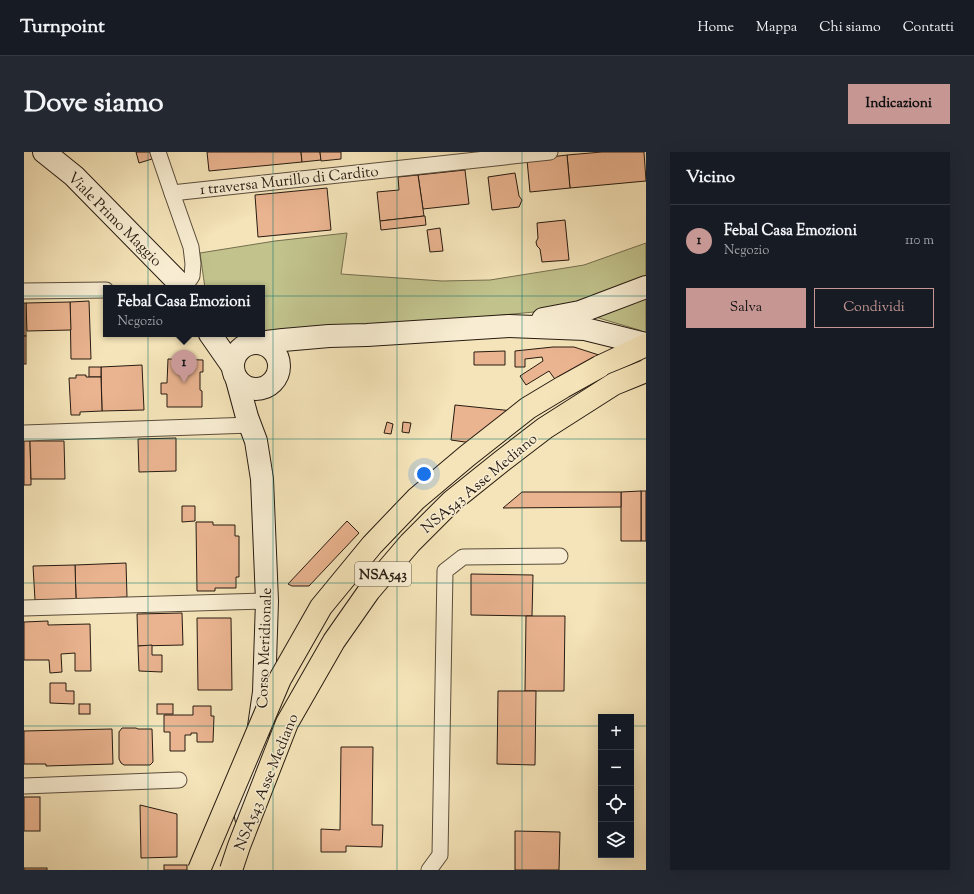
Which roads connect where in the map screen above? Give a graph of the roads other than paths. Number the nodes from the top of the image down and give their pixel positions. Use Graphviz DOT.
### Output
graph roads {
  1 [pos="44,152"];
  2 [pos="158,152"];
  3 [pos="550,152"];
  4 [pos="172,193"];
  5 [pos="181,285"];
  6 [pos="186,285"];
  7 [pos="646,287"];
  8 [pos="103,290"];
  9 [pos="24,291"];
  10 [pos="509,326"];
  11 [pos="368,335"];
  12 [pos="212,337"];
  13 [pos="246,341"];
  14 [pos="646,345"];
  15 [pos="646,371"];
  16 [pos="235,373"];
  17 [pos="275,373"];
  18 [pos="251,425"];
  19 [pos="24,433"];
  20 [pos="560,556"];
  21 [pos="268,601"];
  22 [pos="24,608"];
  23 [pos="179,780"];
  24 [pos="24,786"];
  25 [pos="199,870"];
  26 [pos="231,870"];
  27 [pos="240,870"];
  28 [pos="430,870"];
  1 -- 5 [label="street, Viale Primo Maggio"];
  2 -- 4 [label="street"];
  3 -- 4 [label="street, 1 traversa Murillo di Cardito"];
  4 -- 6 [label="street"];
  7 -- 10 [label="street"];
  8 -- 9 [label="street"];
  10 -- 11 [label="street"];
  10 -- 14 [label="street"];
  11 -- 13 [label="street"];
  11 -- 17 [label="street"];
  12 -- 16 [label="street"];
  13 -- 16 [label="street"];
  13 -- 17 [label="street"];
  14 -- 25 [label="highway, NSA543 Asse Mediano / NSA543, bridge"];
  15 -- 26 [label="highway, NSA543 Asse Mediano / NSA543, bridge"];
  16 -- 17 [label="street"];
  16 -- 18 [label="street, Corso Meridionale"];
  17 -- 18 [label="street"];
  18 -- 19 [label="street"];
  18 -- 21 [label="street, Corso Meridionale"];
  20 -- 28 [label="street"];
  21 -- 22 [label="street"];
  21 -- 27 [label="street, Corso Meridionale"];
  23 -- 24 [label="street"];
}
